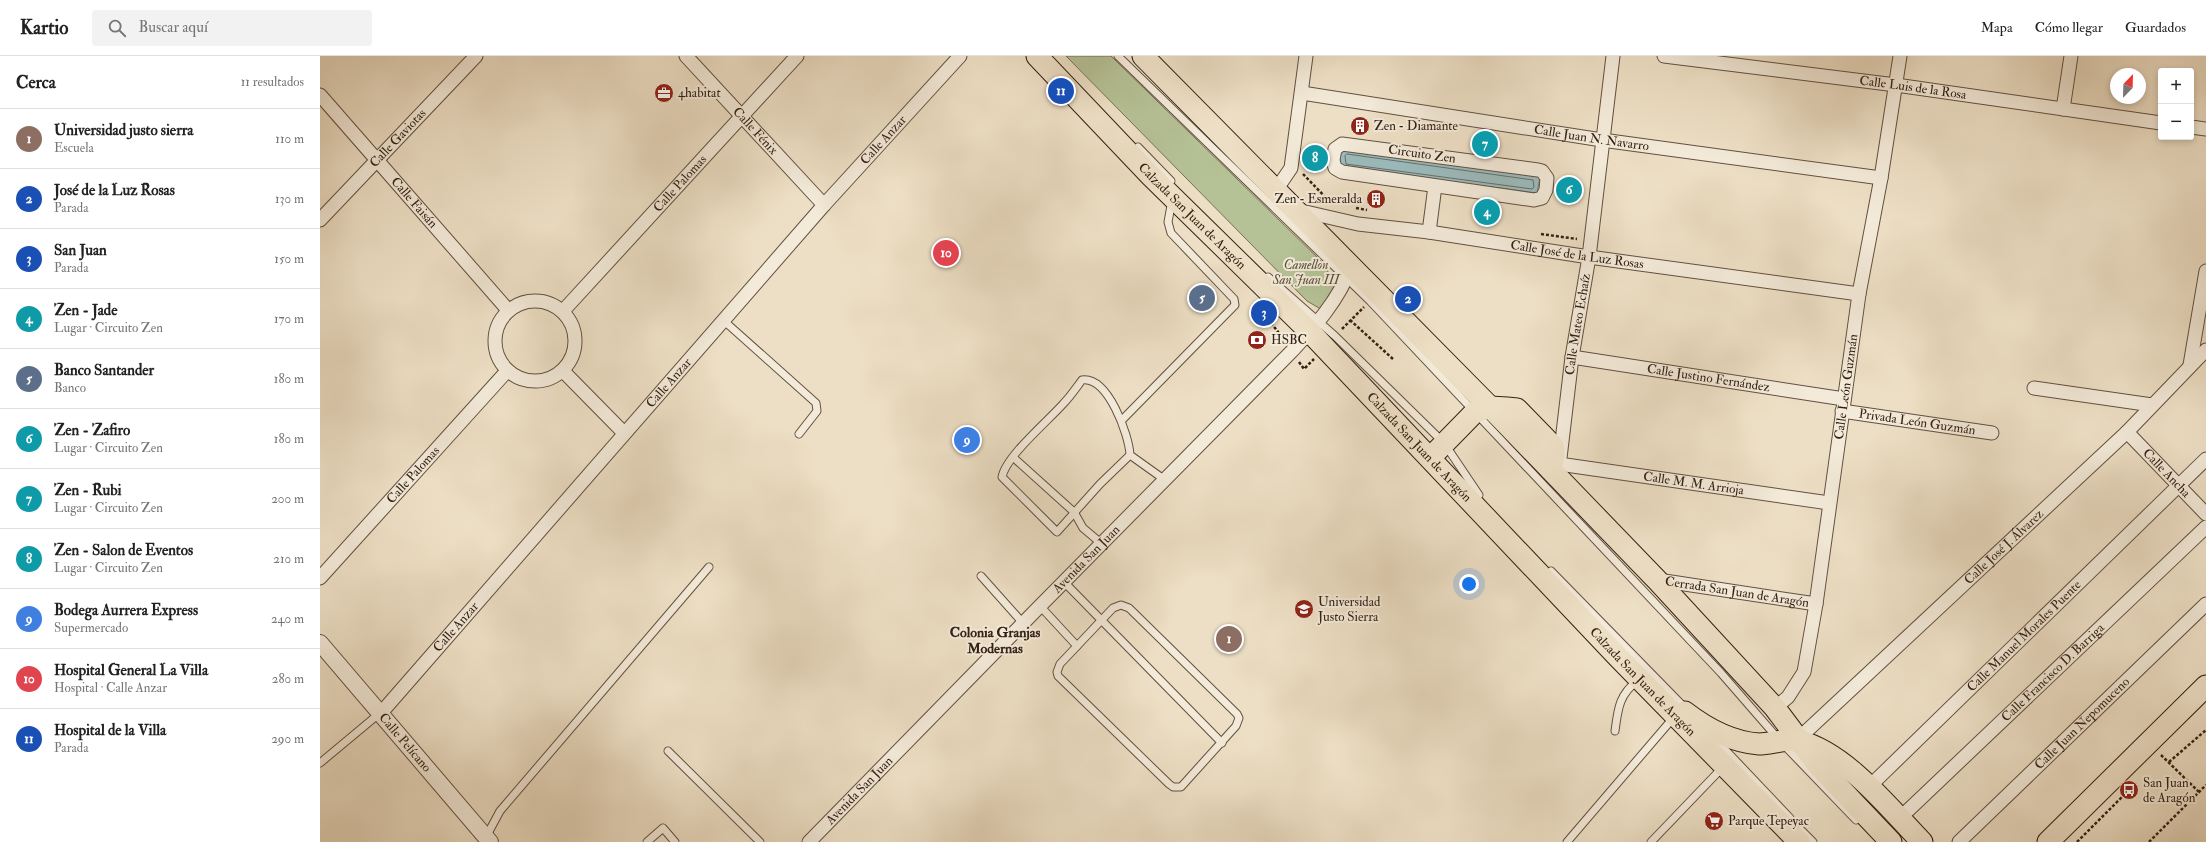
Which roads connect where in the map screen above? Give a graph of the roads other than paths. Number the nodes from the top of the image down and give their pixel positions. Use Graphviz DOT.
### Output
graph roads {
  1 [pos="476,56"];
  2 [pos="686,56"];
  3 [pos="797,56"];
  4 [pos="960,56"];
  5 [pos="1037,56"];
  6 [pos="1118,56"];
  7 [pos="1143,56"];
  8 [pos="1306,56"];
  9 [pos="1613,56"];
  10 [pos="1664,56"];
  11 [pos="1900,56"];
  12 [pos="2071,56"];
  13 [pos="1896,85"];
  14 [pos="1302,92"];
  15 [pos="320,95"];
  16 [pos="2063,109"];
  17 [pos="742,115"];
  18 [pos="2158,123"];
  19 [pos="2194,127"];
  20 [pos="2206,129"];
  21 [pos="1131,140"];
  22 [pos="1602,140"];
  23 [pos="376,160"];
  24 [pos="1881,178"];
  25 [pos="1435,186"];
  26 [pos="1276,190"];
  27 [pos="1174,191"];
  28 [pos="824,205"];
  29 [pos="1296,210"];
  30 [pos="320,220"];
  31 [pos="1429,232"];
  32 [pos="1224,237"];
  33 [pos="1242,253"];
  34 [pos="1589,257"];
  35 [pos="1259,269"];
  36 [pos="2206,270"];
  37 [pos="1349,273"];
  38 [pos="1859,294"];
  39 [pos="508,310"];
  40 [pos="563,311"];
  41 [pos="723,320"];
  42 [pos="1314,327"];
  43 [pos="2206,350"];
  44 [pos="1572,357"];
  45 [pos="2190,365"];
  46 [pos="563,371"];
  47 [pos="508,372"];
  48 [pos="2034,388"];
  49 [pos="1843,405"];
  50 [pos="2152,406"];
  51 [pos="1482,410"];
  52 [pos="1122,420"];
  53 [pos="1992,432"];
  54 [pos="2127,432"];
  55 [pos="624,433"];
  56 [pos="799,434"];
  57 [pos="1437,450"];
  58 [pos="1130,455"];
  59 [pos="1014,458"];
  60 [pos="2206,459"];
  61 [pos="1554,466"];
  62 [pos="1164,480"];
  63 [pos="2178,486"];
  64 [pos="1484,501"];
  65 [pos="1829,503"];
  66 [pos="1074,512"];
  67 [pos="2206,514"];
  68 [pos="2206,528"];
  69 [pos="1102,544"];
  70 [pos="710,567"];
  71 [pos="1547,568"];
  72 [pos="982,576"];
  73 [pos="320,578"];
  74 [pos="1657,580"];
  75 [pos="1064,582"];
  76 [pos="1816,604"];
  77 [pos="2206,604"];
  78 [pos="1040,606"];
  79 [pos="1101,621"];
  80 [pos="1023,623"];
  81 [pos="320,643"];
  82 [pos="1077,646"];
  83 [pos="1618,657"];
  84 [pos="1640,678"];
  85 [pos="2206,686"];
  86 [pos="1775,708"];
  87 [pos="381,713"];
  88 [pos="1676,716"];
  89 [pos="1701,724"];
  90 [pos="1615,731"];
  91 [pos="1789,741"];
  92 [pos="1222,742"];
  93 [pos="668,751"];
  94 [pos="320,763"];
  95 [pos="1725,766"];
  96 [pos="1870,786"];
  97 [pos="1900,818"];
  98 [pos="1861,825"];
  99 [pos="488,840"];
  100 [pos="646,842"];
  101 [pos="675,842"];
  102 [pos="760,842"];
  103 [pos="809,842"];
  104 [pos="1567,842"];
  105 [pos="1651,842"];
  106 [pos="1799,842"];
  107 [pos="1813,842"];
  108 [pos="1891,842"];
  109 [pos="1922,842"];
  110 [pos="1959,842"];
  111 [pos="2048,842"];
  1 -- 23 [label="street, Calle Gaviotas"];
  2 -- 17 [label="street, Calle Fénix"];
  3 -- 17 [label="street, Calle Palomas"];
  4 -- 28 [label="street, Calle Anzar"];
  5 -- 27 [label="main road, Calzada San Juan de Aragón"];
  6 -- 37 [label="lane"];
  7 -- 26 [label="main road"];
  8 -- 14 [label="street"];
  9 -- 22 [label="street, Calle Mateo Echaíz"];
  10 -- 13 [label="street, Calle Luis de la Rosa"];
  11 -- 13 [label="street, Calle León Guzmán"];
  12 -- 16 [label="street"];
  13 -- 16 [label="street, Calle Luis de la Rosa"];
  13 -- 24 [label="street, Calle León Guzmán"];
  14 -- 22 [label="street, Calle Juan N. Navarro"];
  14 -- 26 [label="street"];
  15 -- 23 [label="street, Calle Faisán"];
  16 -- 18 [label="street, Calle Luis de la Rosa"];
  17 -- 28 [label="street, Calle Fénix"];
  17 -- 40 [label="street, Calle Palomas"];
  19 -- 20 [label="street"];
  21 -- 27 [label="lane"];
  22 -- 24 [label="street, Calle Juan N. Navarro"];
  22 -- 34 [label="street, Calle Mateo Echaíz"];
  23 -- 30 [label="street, Calle Gaviotas"];
  23 -- 39 [label="street, Calle Faisán"];
  24 -- 38 [label="street, Calle León Guzmán"];
  25 -- 25 [label="street, Circuito Zen"];
  25 -- 31 [label="street"];
  26 -- 29 [label="main road"];
  27 -- 42 [label="main road, Calzada San Juan de Aragón"];
  27 -- 52 [label="lane"];
  28 -- 41 [label="street, Calle Anzar"];
  29 -- 31 [label="street, Calle José de la Luz Rosas"];
  29 -- 37 [label="main road"];
  31 -- 34 [label="street, Calle José de la Luz Rosas"];
  32 -- 33 [label="lane"];
  34 -- 38 [label="street, Calle José de la Luz Rosas"];
  34 -- 44 [label="street, Calle Mateo Echaíz"];
  35 -- 42 [label="lane"];
  36 -- 45 [label="street"];
  37 -- 42 [label="street, Avenida San Juan"];
  37 -- 51 [label="main road"];
  38 -- 49 [label="street, Calle León Guzmán"];
  39 -- 40 [label="street"];
  39 -- 47 [label="street"];
  40 -- 46 [label="street"];
  41 -- 55 [label="street, Calle Anzar"];
  41 -- 56 [label="lane"];
  42 -- 57 [label="main road, Calzada San Juan de Aragón"];
  42 -- 62 [label="street, Avenida San Juan"];
  43 -- 45 [label="street, Calle José J. Álvarez"];
  44 -- 49 [label="street, Calle Justino Fernández"];
  44 -- 61 [label="street, Calle Mateo Echaíz"];
  45 -- 50 [label="street, Calle José J. Álvarez"];
  46 -- 47 [label="street"];
  46 -- 55 [label="street"];
  47 -- 73 [label="street, Calle Palomas"];
  48 -- 50 [label="street"];
  49 -- 53 [label="street, Privada León Guzmán"];
  49 -- 65 [label="street, Calle León Guzmán"];
  50 -- 54 [label="street, Calle José J. Álvarez"];
  51 -- 57 [label="main road"];
  51 -- 61 [label="main road"];
  51 -- 91 [label="lane"];
  52 -- 58 [label="lane"];
  52 -- 59 [label="lane"];
  54 -- 63 [label="street, Calle Ancha"];
  54 -- 91 [label="street, Calle José J. Álvarez"];
  55 -- 87 [label="street, Calle Anzar"];
  57 -- 64 [label="lane"];
  57 -- 83 [label="main road, Calzada San Juan de Aragón"];
  58 -- 62 [label="lane"];
  58 -- 66 [label="lane"];
  59 -- 66 [label="lane"];
  59 -- 66 [label="lane"];
  60 -- 63 [label="street, Calle Manuel Morales Puente"];
  61 -- 65 [label="street, Calle M. M. Arrioja"];
  61 -- 74 [label="main road"];
  62 -- 69 [label="street, Avenida San Juan"];
  63 -- 67 [label="street, Calle Ancha"];
  63 -- 96 [label="street, Calle Manuel Morales Puente"];
  65 -- 76 [label="street, Calle León Guzmán"];
  66 -- 69 [label="lane"];
  68 -- 97 [label="street, Calle Francisco D. Barriga"];
  69 -- 75 [label="street, Avenida San Juan"];
  70 -- 99 [label="lane"];
  71 -- 89 [label="lane"];
  72 -- 80 [label="lane"];
  74 -- 76 [label="street, Cerrada San Juan de Aragón"];
  74 -- 86 [label="main road"];
  75 -- 78 [label="street, Avenida San Juan"];
  75 -- 79 [label="lane"];
  76 -- 86 [label="street, Calle León Guzmán"];
  77 -- 110 [label="street, Calle Juan Nepomuceno"];
  78 -- 80 [label="street, Avenida San Juan"];
  78 -- 82 [label="lane"];
  79 -- 82 [label="lane"];
  79 -- 92 [label="lane"];
  79 -- 92 [label="lane"];
  80 -- 103 [label="street, Avenida San Juan"];
  81 -- 87 [label="street, Calle Pelícano"];
  82 -- 92 [label="lane"];
  83 -- 84 [label="main road, Calzada San Juan de Aragón"];
  83 -- 89 [label="main road"];
  84 -- 88 [label="main road, Calzada San Juan de Aragón"];
  84 -- 90 [label="lane"];
  85 -- 111 [label="main road"];
  86 -- 91 [label="main road"];
  87 -- 94 [label="lane"];
  87 -- 99 [label="street, Calle Pelícano"];
  88 -- 95 [label="main road, Calzada San Juan de Aragón"];
  88 -- 104 [label="lane"];
  89 -- 91 [label="main road"];
  89 -- 107 [label="lane"];
  91 -- 96 [label="main road"];
  91 -- 98 [label="lane"];
  91 -- 108 [label="main road"];
  93 -- 102 [label="lane"];
  95 -- 105 [label="lane"];
  95 -- 106 [label="main road, Calzada San Juan de Aragón"];
  96 -- 97 [label="main road"];
  97 -- 109 [label="main road"];
  100 -- 101 [label="lane"];
}
